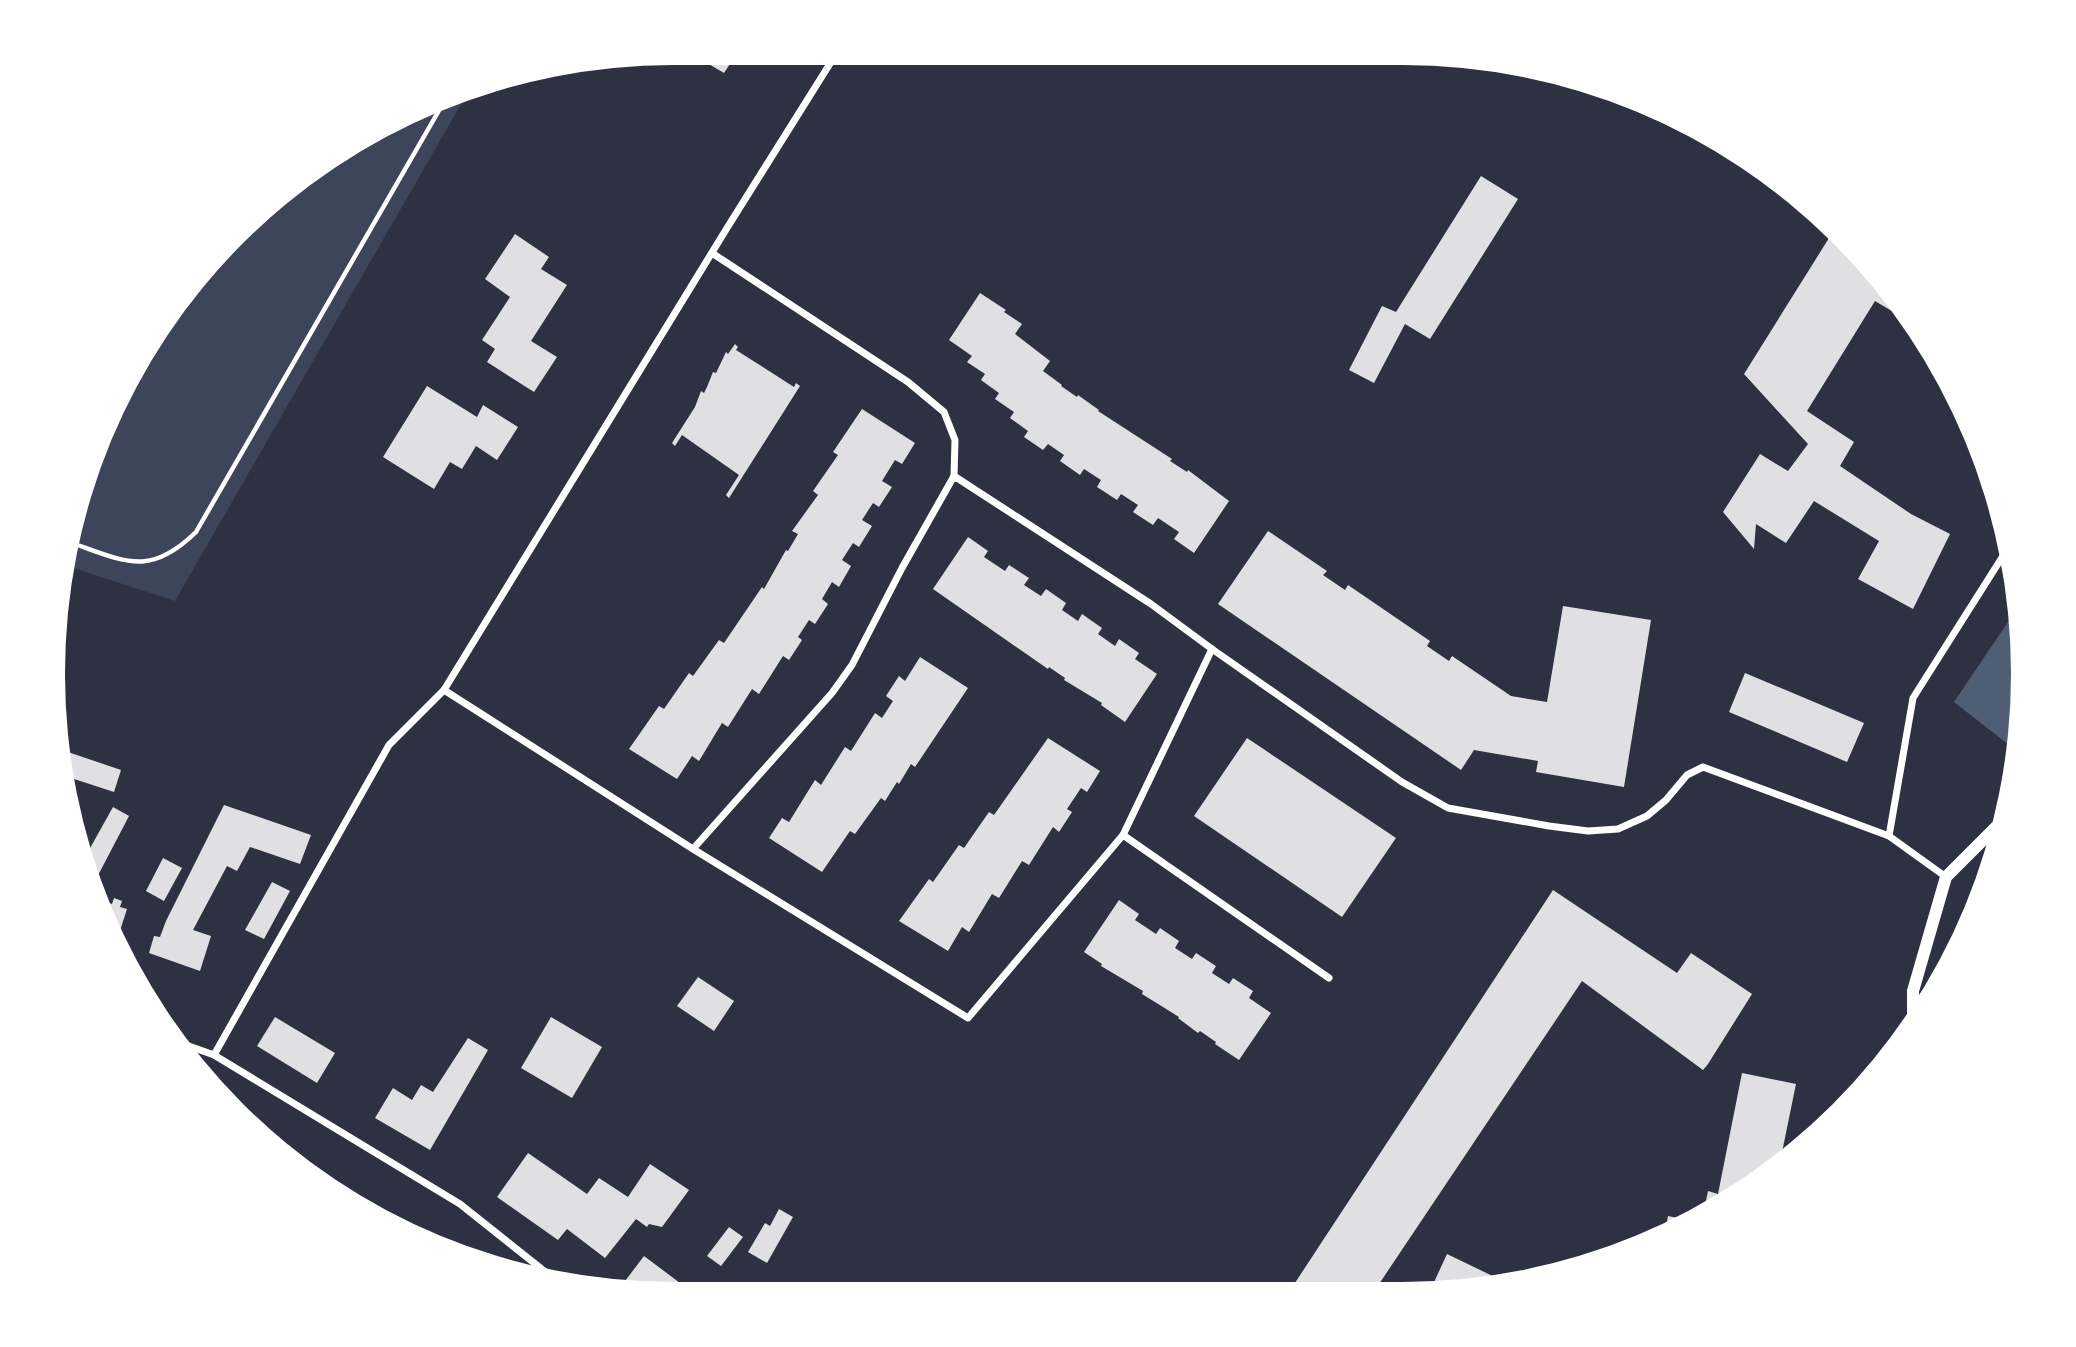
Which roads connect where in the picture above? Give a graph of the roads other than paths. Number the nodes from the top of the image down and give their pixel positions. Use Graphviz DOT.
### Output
graph roads {
  1 [pos="829,65"];
  2 [pos="712,253"];
  3 [pos="954,476"];
  4 [pos="2001,560"];
  5 [pos="1212,649"];
  6 [pos="444,690"];
  7 [pos="1990,833"];
  8 [pos="1123,835"];
  9 [pos="1889,836"];
  10 [pos="693,849"];
  11 [pos="1947,877"];
  12 [pos="1329,978"];
  13 [pos="1913,1006"];
  14 [pos="194,1048"];
  15 [pos="214,1055"];
  16 [pos="538,1267"];
  1 -- 2 [label="street"];
  2 -- 3 [label="street"];
  2 -- 6 [label="street"];
  3 -- 5 [label="street"];
  3 -- 10 [label="street"];
  4 -- 9 [label="street"];
  5 -- 8 [label="street"];
  5 -- 9 [label="street"];
  6 -- 10 [label="street"];
  6 -- 15 [label="street"];
  7 -- 11 [label="street"];
  8 -- 10 [label="street"];
  8 -- 12 [label="street"];
  9 -- 11 [label="street"];
  11 -- 13 [label="street"];
  14 -- 15 [label="street"];
  15 -- 16 [label="street"];
}
